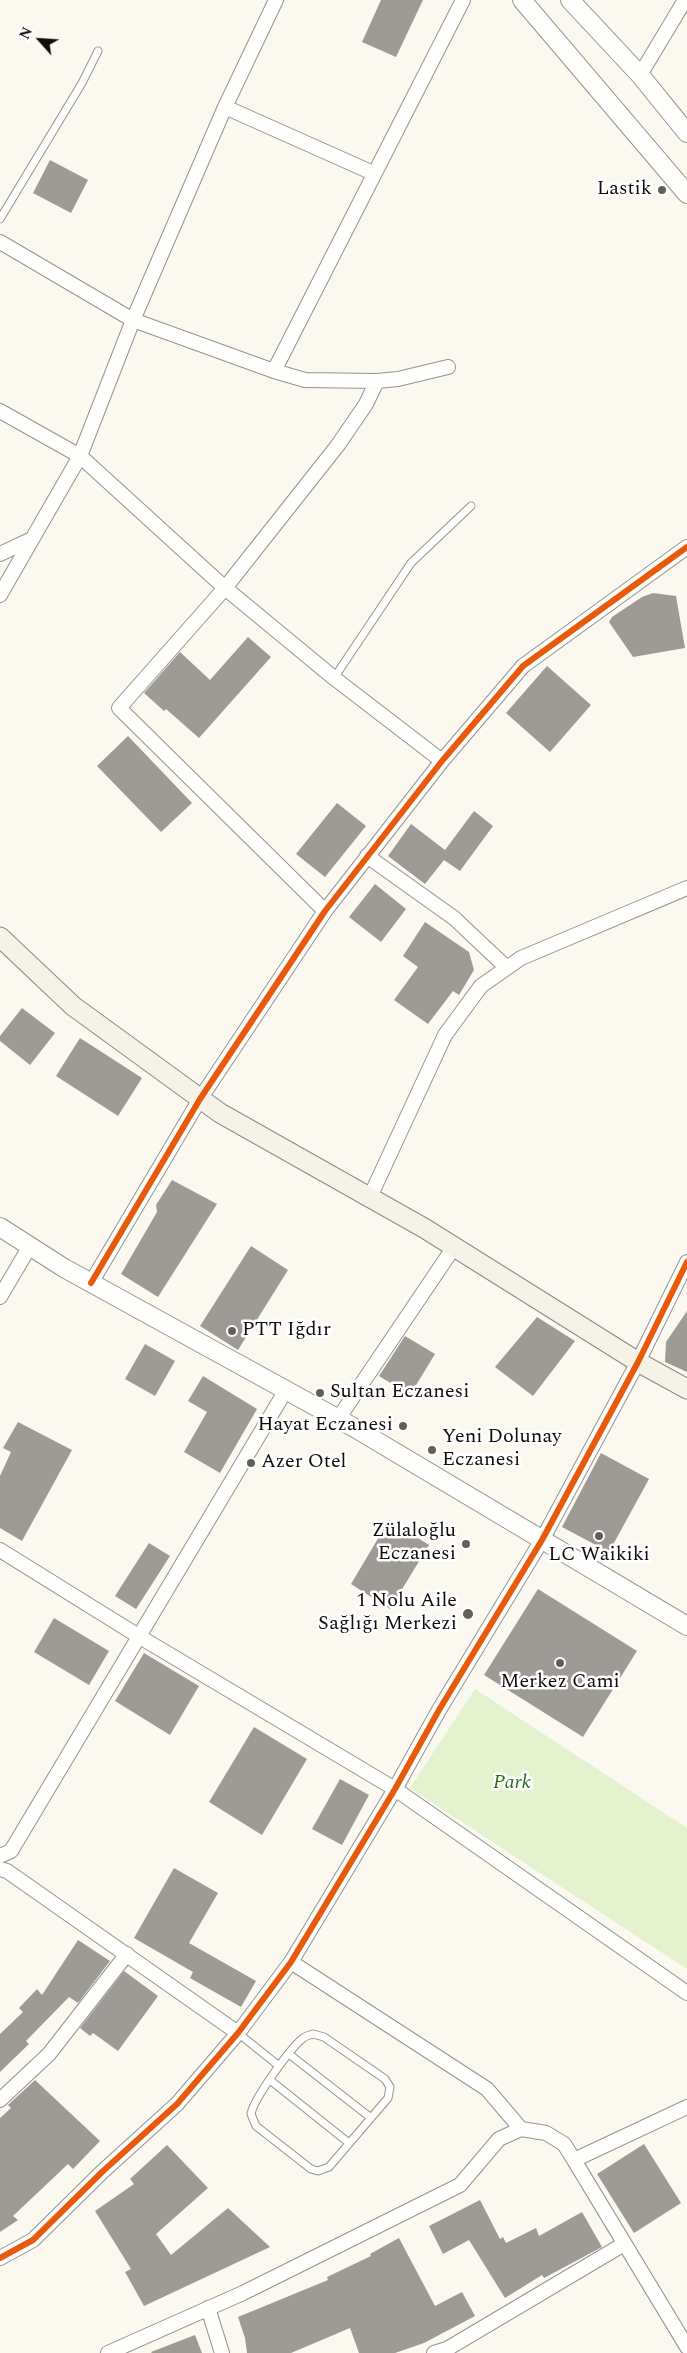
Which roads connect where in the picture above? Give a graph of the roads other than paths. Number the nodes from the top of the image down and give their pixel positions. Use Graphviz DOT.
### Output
graph roads {
  1 [pos="276,0"];
  2 [pos="463,0"];
  3 [pos="522,0"];
  4 [pos="570,0"];
  5 [pos="685,0"];
  6 [pos="98,51"];
  7 [pos="640,75"];
  8 [pos="224,107"];
  9 [pos="687,132"];
  10 [pos="373,173"];
  11 [pos="687,194"];
  12 [pos="0,220"];
  13 [pos="0,242"];
  14 [pos="133,320"];
  15 [pos="448,367"];
  16 [pos="274,370"];
  17 [pos="376,381"];
  18 [pos="0,411"];
  19 [pos="80,456"];
  20 [pos="471,506"];
  21 [pos="32,540"];
  22 [pos="687,547"];
  23 [pos="0,554"];
  24 [pos="224,588"];
  25 [pos="0,595"];
  26 [pos="334,678"];
  27 [pos="442,761"];
  28 [pos="367,856"];
  29 [pos="687,888"];
  30 [pos="325,912"];
  31 [pos="0,937"];
  32 [pos="507,968"];
  33 [pos="200,1099"];
  34 [pos="370,1197"];
  35 [pos="0,1227"];
  36 [pos="30,1246"];
  37 [pos="454,1247"];
  38 [pos="687,1262"];
  39 [pos="91,1283"];
  40 [pos="0,1297"];
  41 [pos="638,1362"];
  42 [pos="687,1389"];
  43 [pos="286,1390"];
  44 [pos="338,1419"];
  45 [pos="542,1540"];
  46 [pos="0,1550"];
  47 [pos="687,1626"];
  48 [pos="140,1637"];
  49 [pos="395,1789"];
  50 [pos="0,1856"];
  51 [pos="0,1869"];
  52 [pos="127,1954"];
  53 [pos="291,1962"];
  54 [pos="687,1993"];
  55 [pos="238,2033"];
  56 [pos="289,2054"];
  57 [pos="279,2066"];
  58 [pos="270,2080"];
  59 [pos="0,2100"];
  60 [pos="687,2107"];
  61 [pos="371,2118"];
  62 [pos="522,2129"];
  63 [pos="349,2144"];
  64 [pos="574,2160"];
  65 [pos="624,2244"];
  66 [pos="0,2258"];
  67 [pos="208,2308"];
  68 [pos="687,2347"];
  69 [pos="108,2353"];
  70 [pos="222,2353"];
  71 [pos="434,2353"];
  1 -- 8 [label="street"];
  2 -- 10 [label="street"];
  3 -- 11 [label="street"];
  4 -- 7 [label="street"];
  5 -- 7 [label="street"];
  6 -- 12 [label="lane"];
  7 -- 9 [label="street"];
  8 -- 10 [label="street"];
  8 -- 14 [label="street"];
  10 -- 16 [label="street"];
  13 -- 14 [label="street"];
  14 -- 16 [label="street"];
  14 -- 19 [label="street"];
  15 -- 17 [label="street"];
  16 -- 17 [label="street"];
  17 -- 24 [label="street"];
  18 -- 19 [label="street"];
  19 -- 21 [label="street"];
  19 -- 24 [label="street"];
  20 -- 26 [label="lane"];
  21 -- 23 [label="street"];
  21 -- 25 [label="street"];
  22 -- 27 [label="street"];
  24 -- 26 [label="street"];
  24 -- 30 [label="street"];
  26 -- 27 [label="street"];
  27 -- 28 [label="street"];
  28 -- 30 [label="street"];
  28 -- 32 [label="street"];
  29 -- 32 [label="street"];
  30 -- 33 [label="street"];
  31 -- 33 [label="main road"];
  32 -- 34 [label="street"];
  33 -- 34 [label="main road"];
  33 -- 39 [label="street"];
  34 -- 37 [label="main road"];
  35 -- 36 [label="street"];
  36 -- 39 [label="street"];
  36 -- 40 [label="street"];
  37 -- 41 [label="main road"];
  37 -- 44 [label="street"];
  38 -- 41 [label="street"];
  39 -- 43 [label="street"];
  41 -- 42 [label="main road"];
  41 -- 45 [label="street"];
  43 -- 44 [label="street"];
  43 -- 48 [label="street"];
  44 -- 45 [label="street"];
  45 -- 47 [label="street"];
  45 -- 49 [label="street"];
  46 -- 48 [label="street"];
  48 -- 49 [label="street"];
  48 -- 50 [label="street"];
  49 -- 53 [label="street"];
  49 -- 54 [label="street"];
  51 -- 52 [label="street"];
  52 -- 55 [label="street"];
  52 -- 59 [label="street"];
  53 -- 55 [label="street"];
  53 -- 62 [label="street"];
  55 -- 57 [label="lane"];
  55 -- 66 [label="street"];
  56 -- 57 [label="lane"];
  56 -- 61 [label="lane"];
  56 -- 61 [label="lane"];
  57 -- 58 [label="lane"];
  58 -- 63 [label="lane"];
  58 -- 63 [label="lane"];
  60 -- 64 [label="street"];
  61 -- 63 [label="lane"];
  62 -- 64 [label="street"];
  62 -- 67 [label="street"];
  64 -- 65 [label="street"];
  65 -- 68 [label="street"];
  65 -- 71 [label="street"];
  67 -- 69 [label="street"];
  67 -- 70 [label="street"];
}
